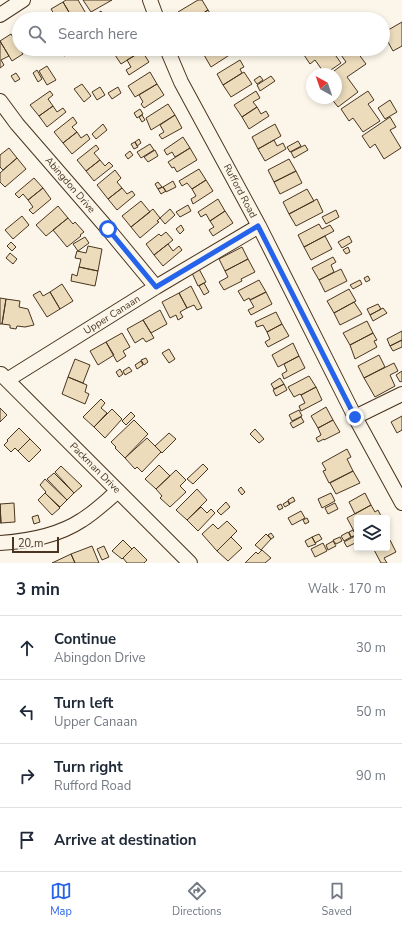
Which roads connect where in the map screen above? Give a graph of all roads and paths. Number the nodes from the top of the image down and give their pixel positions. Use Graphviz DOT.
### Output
graph roads {
  1 [pos="23,0"];
  2 [pos="150,0"];
  3 [pos="154,12"];
  4 [pos="0,14"];
  5 [pos="170,56"];
  6 [pos="0,101"];
  7 [pos="258,226"];
  8 [pos="156,287"];
  9 [pos="3,376"];
  10 [pos="402,394"];
  11 [pos="355,417"];
  12 [pos="118,491"];
  13 [pos="402,503"];
  14 [pos="0,543"];
  15 [pos="190,563"];
  1 -- 4 [label="street"];
  2 -- 3 [label="street"];
  5 -- 7 [label="street, Rufford Road"];
  6 -- 8 [label="street, Abingdon Drive"];
  7 -- 8 [label="street, Upper Canaan"];
  7 -- 11 [label="street, Rufford Road"];
  8 -- 9 [label="street, Upper Canaan"];
  9 -- 12 [label="street, Packman Drive"];
  10 -- 11 [label="street"];
  11 -- 13 [label="street, Rufford Road"];
  12 -- 14 [label="street"];
  12 -- 15 [label="street, Packman Drive"];
}
